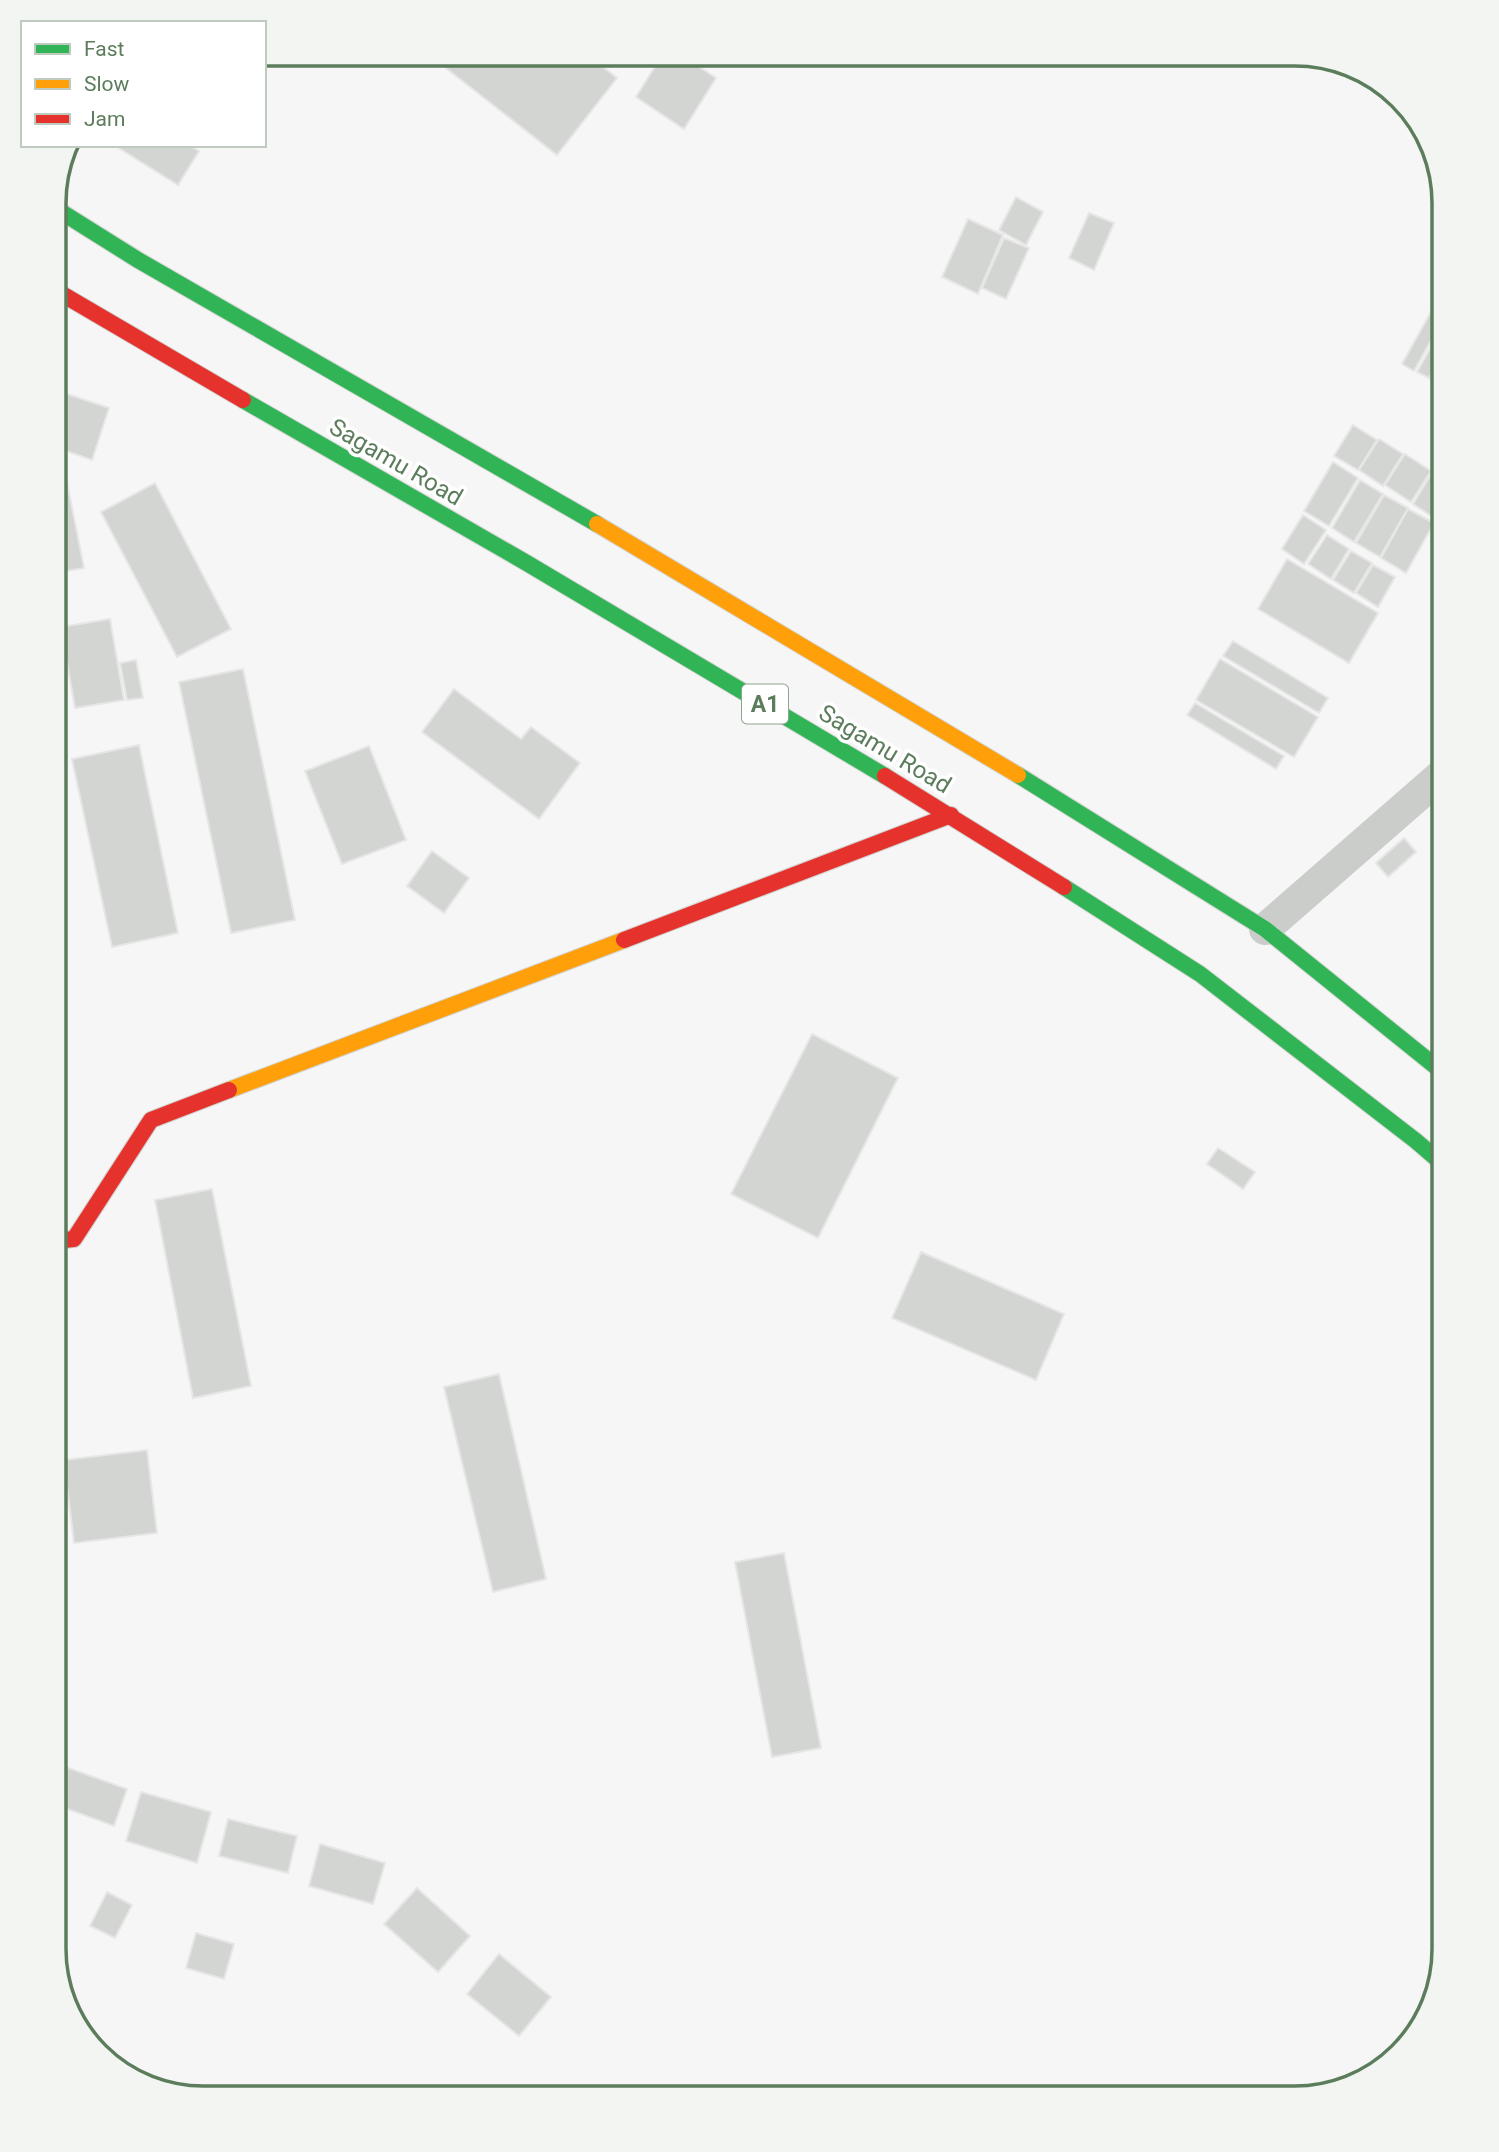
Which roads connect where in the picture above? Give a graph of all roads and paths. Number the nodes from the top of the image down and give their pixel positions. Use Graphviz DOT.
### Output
graph roads {
  1 [pos="67,216"];
  2 [pos="67,297"];
  3 [pos="1432,783"];
  4 [pos="951,815"];
  5 [pos="1265,929"];
  6 [pos="1432,1064"];
  7 [pos="1432,1155"];
  8 [pos="66,1240"];
  1 -- 5 [label="main road, Sagamu Road"];
  2 -- 4 [label="main road, Sagamu Road / A1"];
  3 -- 5 [label="street"];
  4 -- 7 [label="main road, Sagamu Road / A1"];
  4 -- 8 [label="main road"];
  5 -- 6 [label="main road, Sagamu Road"];
}
